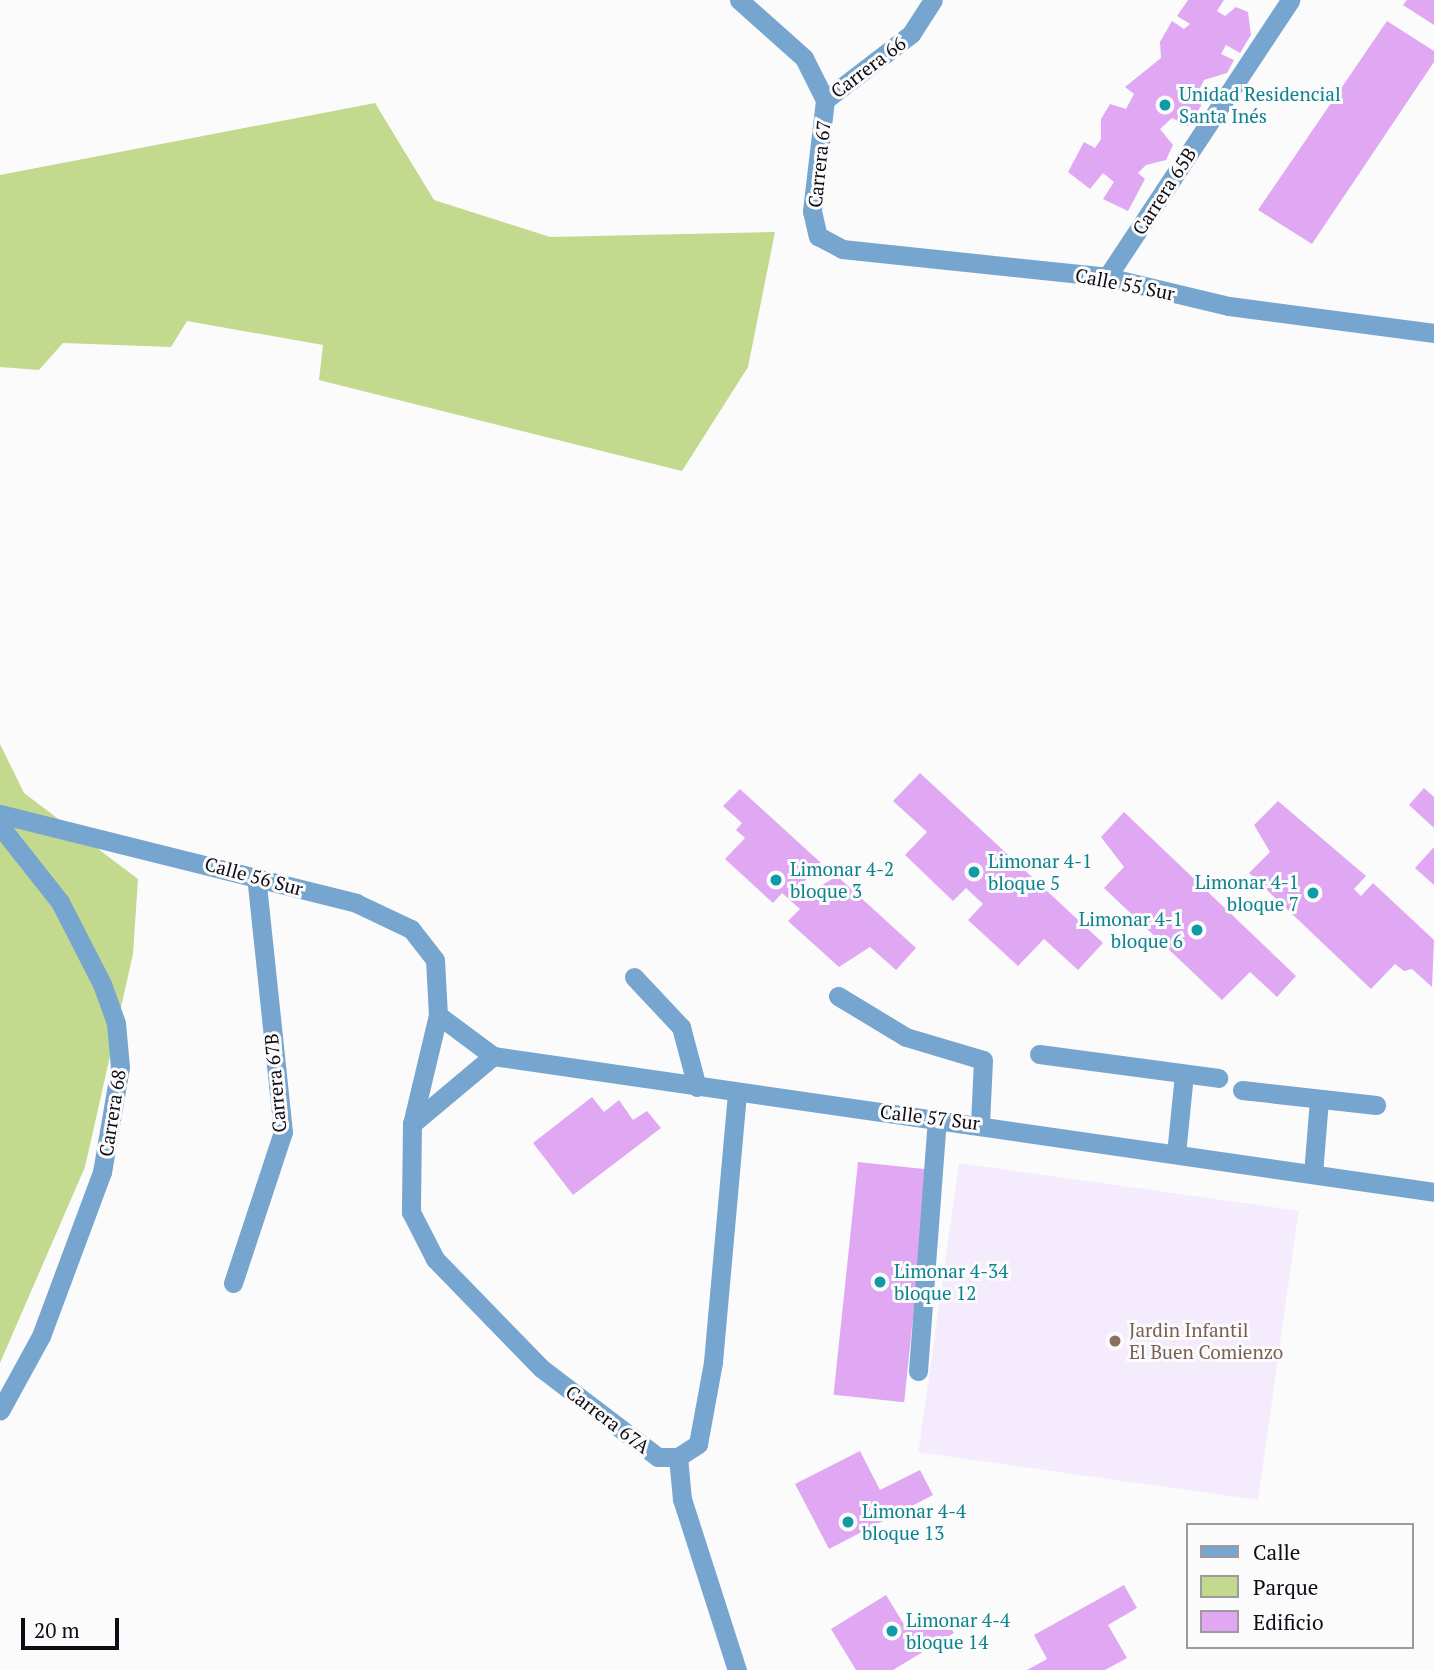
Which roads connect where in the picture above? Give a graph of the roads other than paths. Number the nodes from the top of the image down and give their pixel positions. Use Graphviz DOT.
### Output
graph roads {
  1 [pos="739,0"];
  2 [pos="933,0"];
  3 [pos="1290,0"];
  4 [pos="825,100"];
  5 [pos="818,236"];
  6 [pos="1107,277"];
  7 [pos="1434,333"];
  8 [pos="0,814"];
  9 [pos="0,826"];
  10 [pos="256,877"];
  11 [pos="634,976"];
  12 [pos="838,996"];
  13 [pos="438,1014"];
  14 [pos="1038,1054"];
  15 [pos="494,1056"];
  16 [pos="1184,1074"];
  17 [pos="1218,1078"];
  18 [pos="697,1087"];
  19 [pos="1242,1090"];
  20 [pos="737,1092"];
  21 [pos="1319,1100"];
  22 [pos="1376,1105"];
  23 [pos="937,1118"];
  24 [pos="980,1123"];
  25 [pos="412,1124"];
  26 [pos="1176,1154"];
  27 [pos="1313,1174"];
  28 [pos="1434,1192"];
  29 [pos="233,1283"];
  30 [pos="918,1371"];
  31 [pos="0,1411"];
  32 [pos="678,1457"];
  33 [pos="737,1670"];
  1 -- 4 [label="street, Carrera 67"];
  2 -- 4 [label="street, Carrera 66"];
  3 -- 6 [label="street, Carrera 65B"];
  4 -- 5 [label="street, Carrera 67"];
  5 -- 6 [label="street, Calle 55 Sur"];
  6 -- 7 [label="street, Calle 55 Sur"];
  8 -- 10 [label="street, Calle 56 Sur"];
  9 -- 31 [label="street, Carrera 68"];
  10 -- 13 [label="street, Calle 56 Sur"];
  10 -- 29 [label="street, Carrera 67B"];
  11 -- 18 [label="street"];
  12 -- 24 [label="street"];
  13 -- 15 [label="street, Calle 57 Sur"];
  13 -- 25 [label="street, Carrera 67A"];
  14 -- 16 [label="street"];
  15 -- 18 [label="street, Calle 57 Sur"];
  15 -- 25 [label="street"];
  16 -- 17 [label="street"];
  16 -- 26 [label="street"];
  18 -- 20 [label="street, Calle 57 Sur"];
  19 -- 21 [label="street"];
  20 -- 23 [label="street, Calle 57 Sur"];
  20 -- 32 [label="street"];
  21 -- 22 [label="street"];
  21 -- 27 [label="street"];
  23 -- 24 [label="street, Calle 57 Sur"];
  23 -- 30 [label="street"];
  24 -- 26 [label="street, Calle 57 Sur"];
  25 -- 32 [label="street, Carrera 67A"];
  26 -- 27 [label="street, Calle 57 Sur"];
  27 -- 28 [label="street, Calle 57 Sur"];
  32 -- 33 [label="street"];
}
